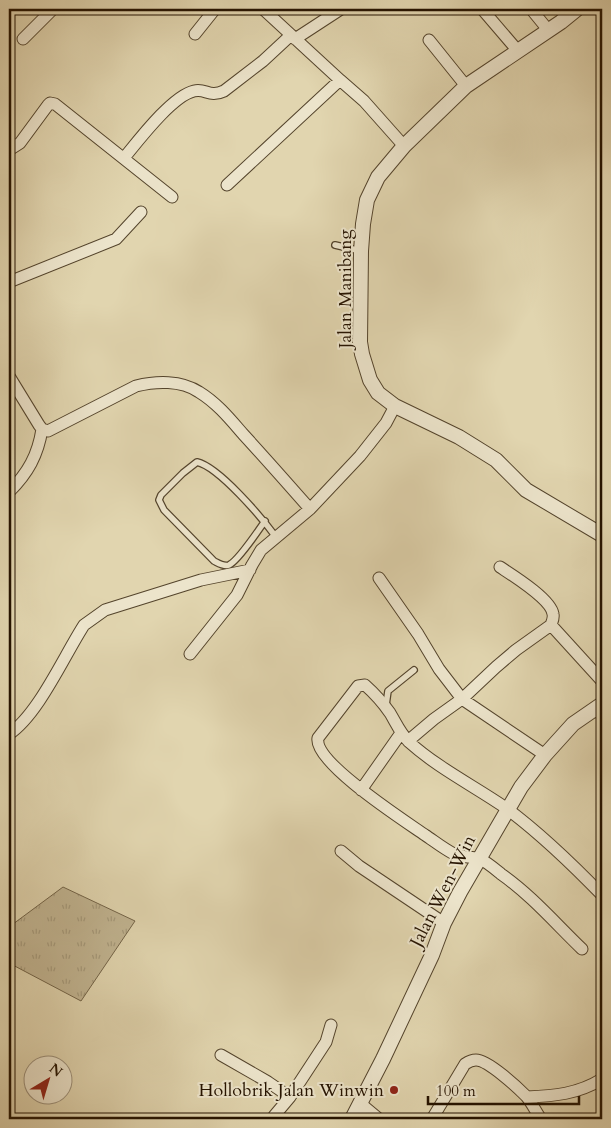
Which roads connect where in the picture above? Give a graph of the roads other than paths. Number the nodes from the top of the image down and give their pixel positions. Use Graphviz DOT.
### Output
graph roads {
  1 [pos="53,9"];
  2 [pos="214,9"];
  3 [pos="263,9"];
  4 [pos="341,9"];
  5 [pos="482,9"];
  6 [pos="531,9"];
  7 [pos="577,9"];
  8 [pos="549,31"];
  9 [pos="195,34"];
  10 [pos="293,37"];
  11 [pos="23,39"];
  12 [pos="430,40"];
  13 [pos="518,51"];
  14 [pos="340,80"];
  15 [pos="471,82"];
  16 [pos="404,146"];
  17 [pos="9,150"];
  18 [pos="124,158"];
  19 [pos="227,185"];
  20 [pos="172,197"];
  21 [pos="141,212"];
  22 [pos="335,245"];
  23 [pos="361,251"];
  24 [pos="9,282"];
  25 [pos="9,376"];
  26 [pos="395,406"];
  27 [pos="42,429"];
  28 [pos="9,492"];
  29 [pos="310,509"];
  30 [pos="265,521"];
  31 [pos="602,535"];
  32 [pos="276,537"];
  33 [pos="500,567"];
  34 [pos="250,570"];
  35 [pos="379,578"];
  36 [pos="551,625"];
  37 [pos="190,654"];
  38 [pos="414,670"];
  39 [pos="602,681"];
  40 [pos="462,699"];
  41 [pos="386,708"];
  42 [pos="600,710"];
  43 [pos="9,734"];
  44 [pos="405,737"];
  45 [pos="545,755"];
  46 [pos="361,790"];
  47 [pos="508,810"];
  48 [pos="341,851"];
  49 [pos="480,859"];
  50 [pos="602,895"];
  51 [pos="444,923"];
  52 [pos="582,949"];
  53 [pos="331,1025"];
  54 [pos="221,1055"];
  55 [pos="602,1079"];
  56 [pos="290,1097"];
  57 [pos="527,1097"];
  58 [pos="361,1104"];
  59 [pos="275,1118"];
  60 [pos="352,1119"];
  61 [pos="379,1119"];
  62 [pos="432,1119"];
  63 [pos="541,1119"];
  1 -- 11 [label="street"];
  2 -- 9 [label="street"];
  3 -- 10 [label="street"];
  4 -- 10 [label="street"];
  5 -- 13 [label="street"];
  6 -- 8 [label="street"];
  7 -- 8 [label="street, Jalan Manibang"];
  8 -- 13 [label="street, Jalan Manibang"];
  10 -- 14 [label="street"];
  10 -- 18 [label="street"];
  12 -- 15 [label="street"];
  13 -- 15 [label="street, Jalan Manibang"];
  14 -- 16 [label="street"];
  14 -- 19 [label="street"];
  15 -- 16 [label="street, Jalan Manibang"];
  16 -- 23 [label="street, Jalan Manibang"];
  17 -- 18 [label="street"];
  18 -- 20 [label="street"];
  21 -- 24 [label="street"];
  22 -- 23 [label="lane"];
  23 -- 26 [label="street, Jalan Manibang"];
  25 -- 27 [label="street"];
  26 -- 29 [label="street"];
  26 -- 31 [label="street, Jalan Manibang"];
  27 -- 28 [label="street"];
  27 -- 29 [label="street"];
  29 -- 32 [label="street"];
  30 -- 30 [label="lane"];
  30 -- 32 [label="lane"];
  32 -- 34 [label="street"];
  33 -- 36 [label="street"];
  34 -- 37 [label="street"];
  34 -- 43 [label="street"];
  35 -- 40 [label="street"];
  36 -- 39 [label="street"];
  36 -- 40 [label="street"];
  38 -- 41 [label="lane"];
  40 -- 44 [label="street"];
  40 -- 45 [label="street"];
  41 -- 44 [label="street"];
  41 -- 46 [label="street"];
  42 -- 45 [label="street, Jalan Wen-Win"];
  44 -- 46 [label="street"];
  44 -- 47 [label="street"];
  45 -- 47 [label="street, Jalan Wen-Win"];
  46 -- 49 [label="street"];
  47 -- 49 [label="street, Jalan Wen-Win"];
  47 -- 50 [label="street"];
  48 -- 51 [label="street"];
  49 -- 51 [label="street, Jalan Wen-Win"];
  49 -- 52 [label="street"];
  51 -- 58 [label="street, Jalan Wen-Win"];
  53 -- 56 [label="street"];
  54 -- 56 [label="street"];
  55 -- 57 [label="street"];
  56 -- 59 [label="street"];
  57 -- 62 [label="street"];
  57 -- 63 [label="street"];
  58 -- 60 [label="street, Jalan Wen-Win"];
  58 -- 61 [label="street"];
}
